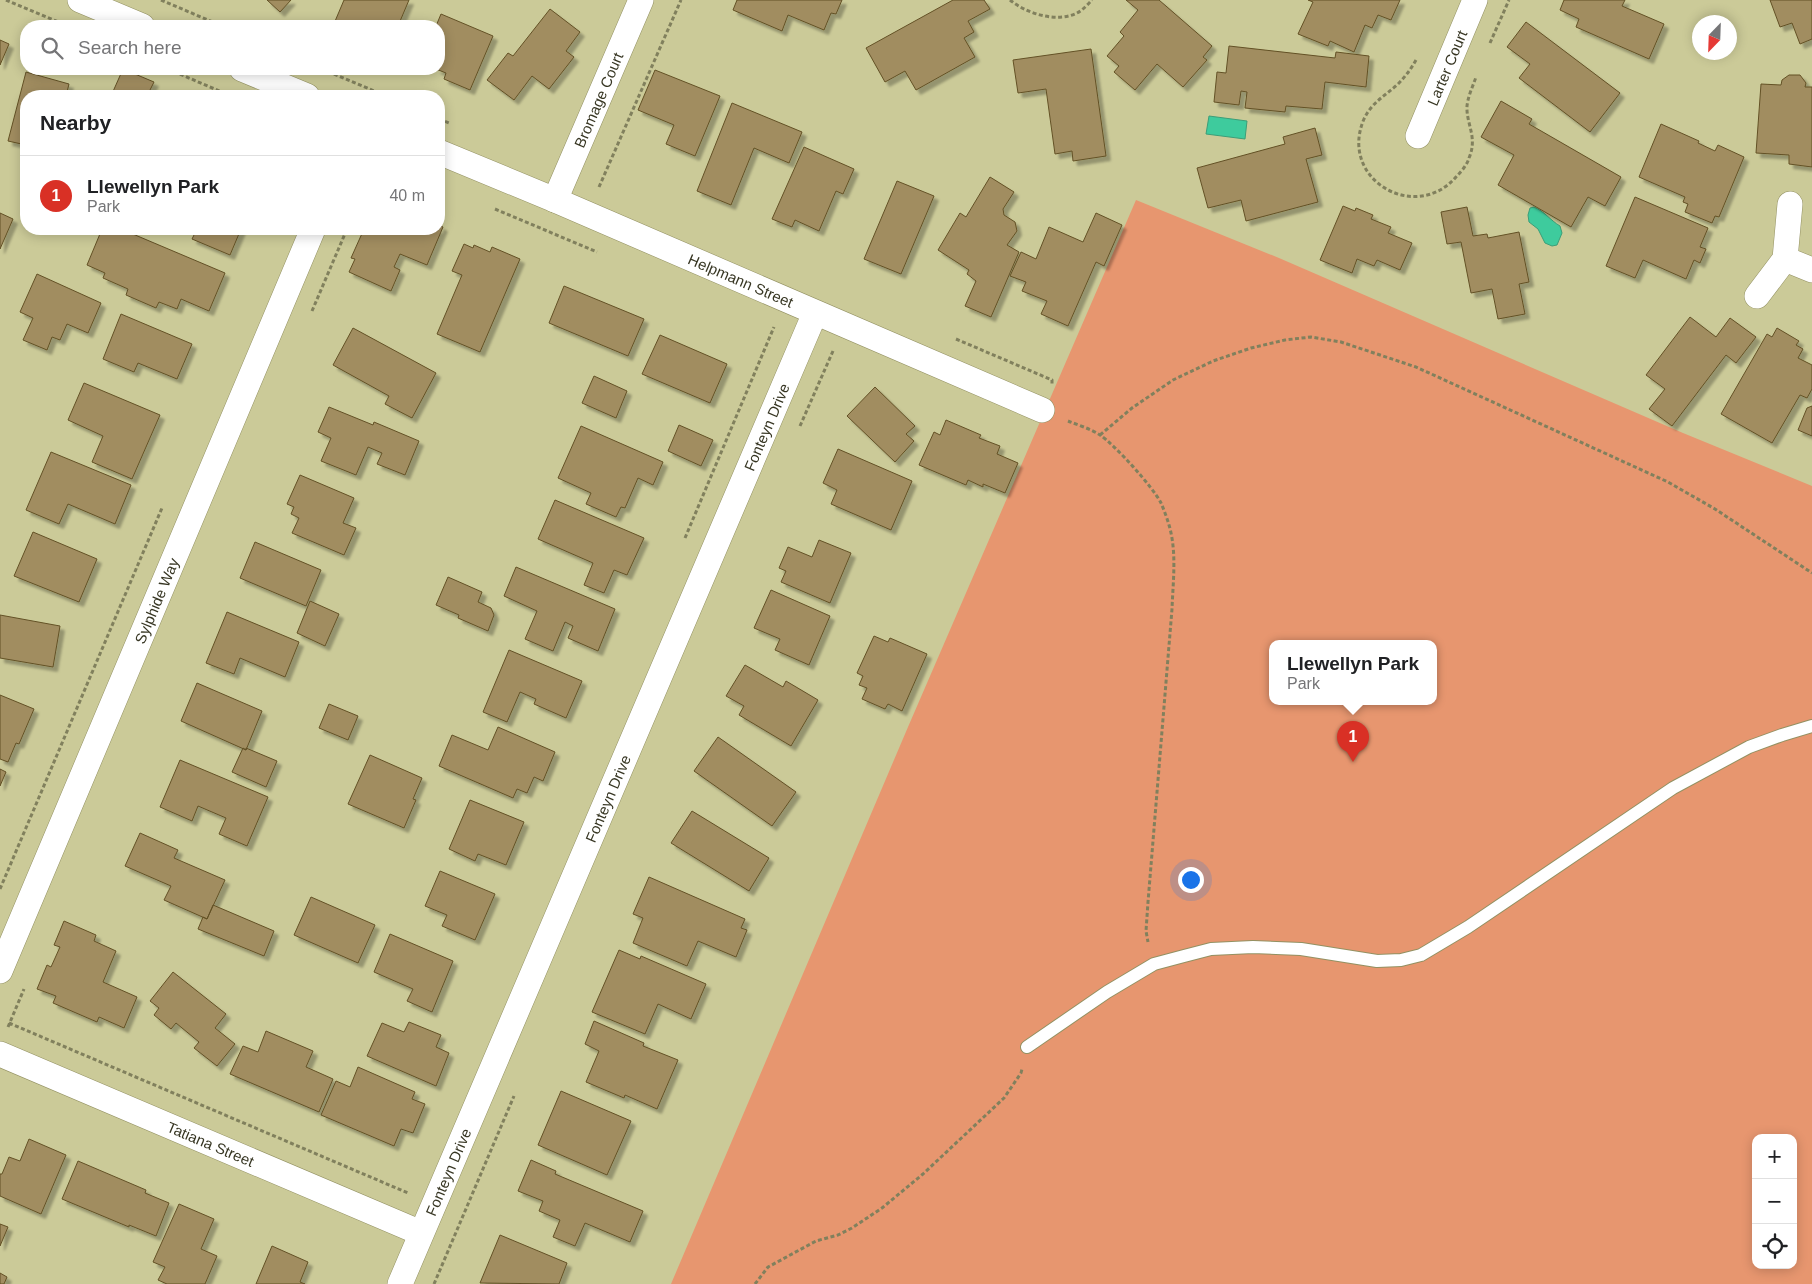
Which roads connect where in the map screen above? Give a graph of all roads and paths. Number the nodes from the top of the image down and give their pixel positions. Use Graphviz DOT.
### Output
graph roads {
  1 [pos="6,0"];
  2 [pos="80,0"];
  3 [pos="161,0"];
  4 [pos="641,0"];
  5 [pos="681,0"];
  6 [pos="1010,0"];
  7 [pos="1092,0"];
  8 [pos="1476,0"];
  9 [pos="53,20"];
  10 [pos="128,20"];
  11 [pos="208,20"];
  12 [pos="182,75"];
  13 [pos="256,75"];
  14 [pos="336,75"];
  15 [pos="218,90"];
  16 [pos="293,90"];
  17 [pos="372,90"];
  18 [pos="1418,136"];
  19 [pos="445,154"];
  20 [pos="599,187"];
  21 [pos="555,200"];
  22 [pos="1790,204"];
  23 [pos="310,235"];
  24 [pos="1785,259"];
  25 [pos="1812,270"];
  26 [pos="1757,296"];
  27 [pos="815,313"];
  28 [pos="1053,415"];
  29 [pos="1100,435"];
  30 [pos="164,502"];
  31 [pos="1812,573"];
  32 [pos="1812,726"];
  33 [pos="0,889"];
  34 [pos="1154,964"];
  35 [pos="0,971"];
  36 [pos="9,1023"];
  37 [pos="1028,1047"];
  38 [pos="0,1054"];
  39 [pos="408,1193"];
  40 [pos="421,1234"];
  41 [pos="400,1284"];
  42 [pos="755,1284"];
  1 -- 9 [label="path"];
  2 -- 10 [label="street"];
  3 -- 11 [label="path"];
  4 -- 21 [label="street, Bromage Court"];
  5 -- 20 [label="path"];
  6 -- 7 [label="path"];
  8 -- 18 [label="street, Larter Court"];
  12 -- 15 [label="path"];
  13 -- 16 [label="street"];
  14 -- 17 [label="path"];
  19 -- 21 [label="street, Helpmann Street"];
  21 -- 27 [label="street, Helpmann Street"];
  22 -- 24 [label="street"];
  23 -- 35 [label="street, Sylphide Way"];
  24 -- 25 [label="street"];
  24 -- 26 [label="street"];
  27 -- 28 [label="street, Helpmann Street"];
  27 -- 40 [label="street, Fonteyn Drive"];
  28 -- 29 [label="path"];
  29 -- 31 [label="path"];
  29 -- 34 [label="path"];
  30 -- 33 [label="path"];
  32 -- 34 [label="lane"];
  34 -- 37 [label="lane"];
  36 -- 39 [label="path"];
  37 -- 42 [label="path"];
  38 -- 40 [label="street, Tatiana Street"];
  40 -- 41 [label="street, Fonteyn Drive"];
}
